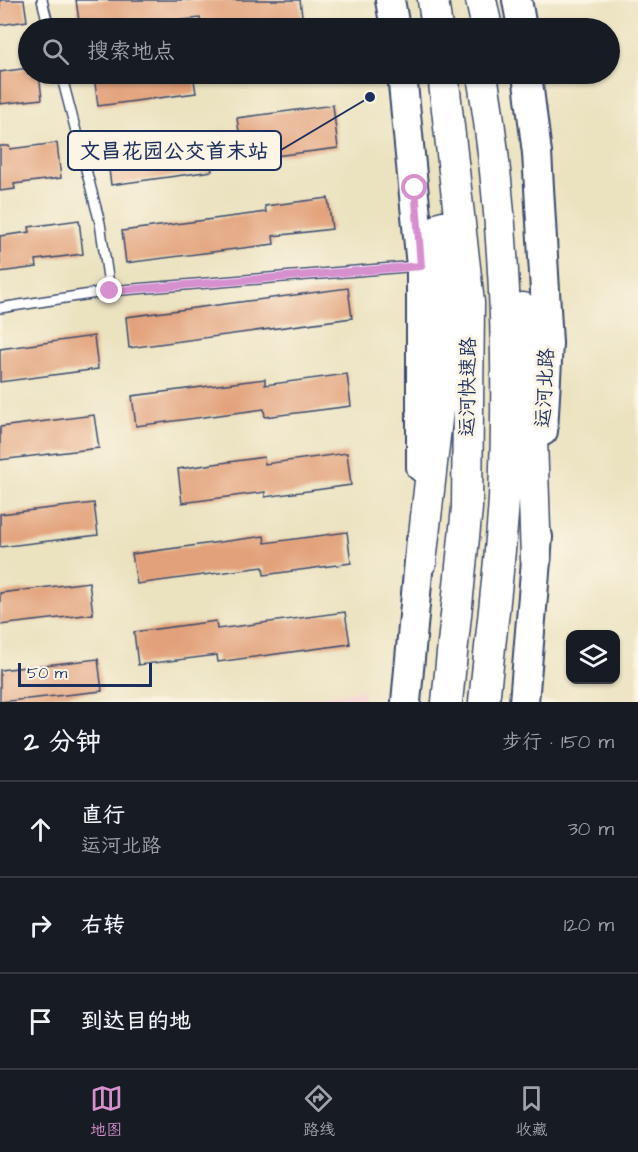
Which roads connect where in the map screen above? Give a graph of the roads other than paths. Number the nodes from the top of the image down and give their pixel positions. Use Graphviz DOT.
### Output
graph roads {
  1 [pos="42,0"];
  2 [pos="390,0"];
  3 [pos="433,0"];
  4 [pos="471,0"];
  5 [pos="482,0"];
  6 [pos="517,0"];
  7 [pos="46,18"];
  8 [pos="393,18"];
  9 [pos="435,18"];
  10 [pos="474,18"];
  11 [pos="485,18"];
  12 [pos="520,18"];
  13 [pos="64,84"];
  14 [pos="403,84"];
  15 [pos="444,84"];
  16 [pos="445,84"];
  17 [pos="484,84"];
  18 [pos="497,84"];
  19 [pos="528,84"];
  20 [pos="421,266"];
  21 [pos="110,291"];
  22 [pos="0,308"];
  23 [pos="536,560"];
  24 [pos="421,562"];
  25 [pos="406,702"];
  26 [pos="447,702"];
  27 [pos="484,702"];
  28 [pos="524,702"];
  1 -- 7 [label="lane"];
  2 -- 8 [label="main road"];
  3 -- 9 [label="highway"];
  4 -- 10 [label="highway"];
  5 -- 11 [label="highway"];
  6 -- 12 [label="main road"];
  13 -- 21 [label="lane"];
  14 -- 20 [label="main road"];
  15 -- 24 [label="highway"];
  16 -- 26 [label="highway, 运河快速路"];
  17 -- 27 [label="highway, 运河快速路"];
  18 -- 23 [label="highway"];
  19 -- 23 [label="main road, 运河北路"];
  20 -- 21 [label="lane"];
  20 -- 24 [label="main road"];
  21 -- 22 [label="lane"];
  23 -- 28 [label="main road, 运河北路"];
  24 -- 25 [label="main road"];
}
